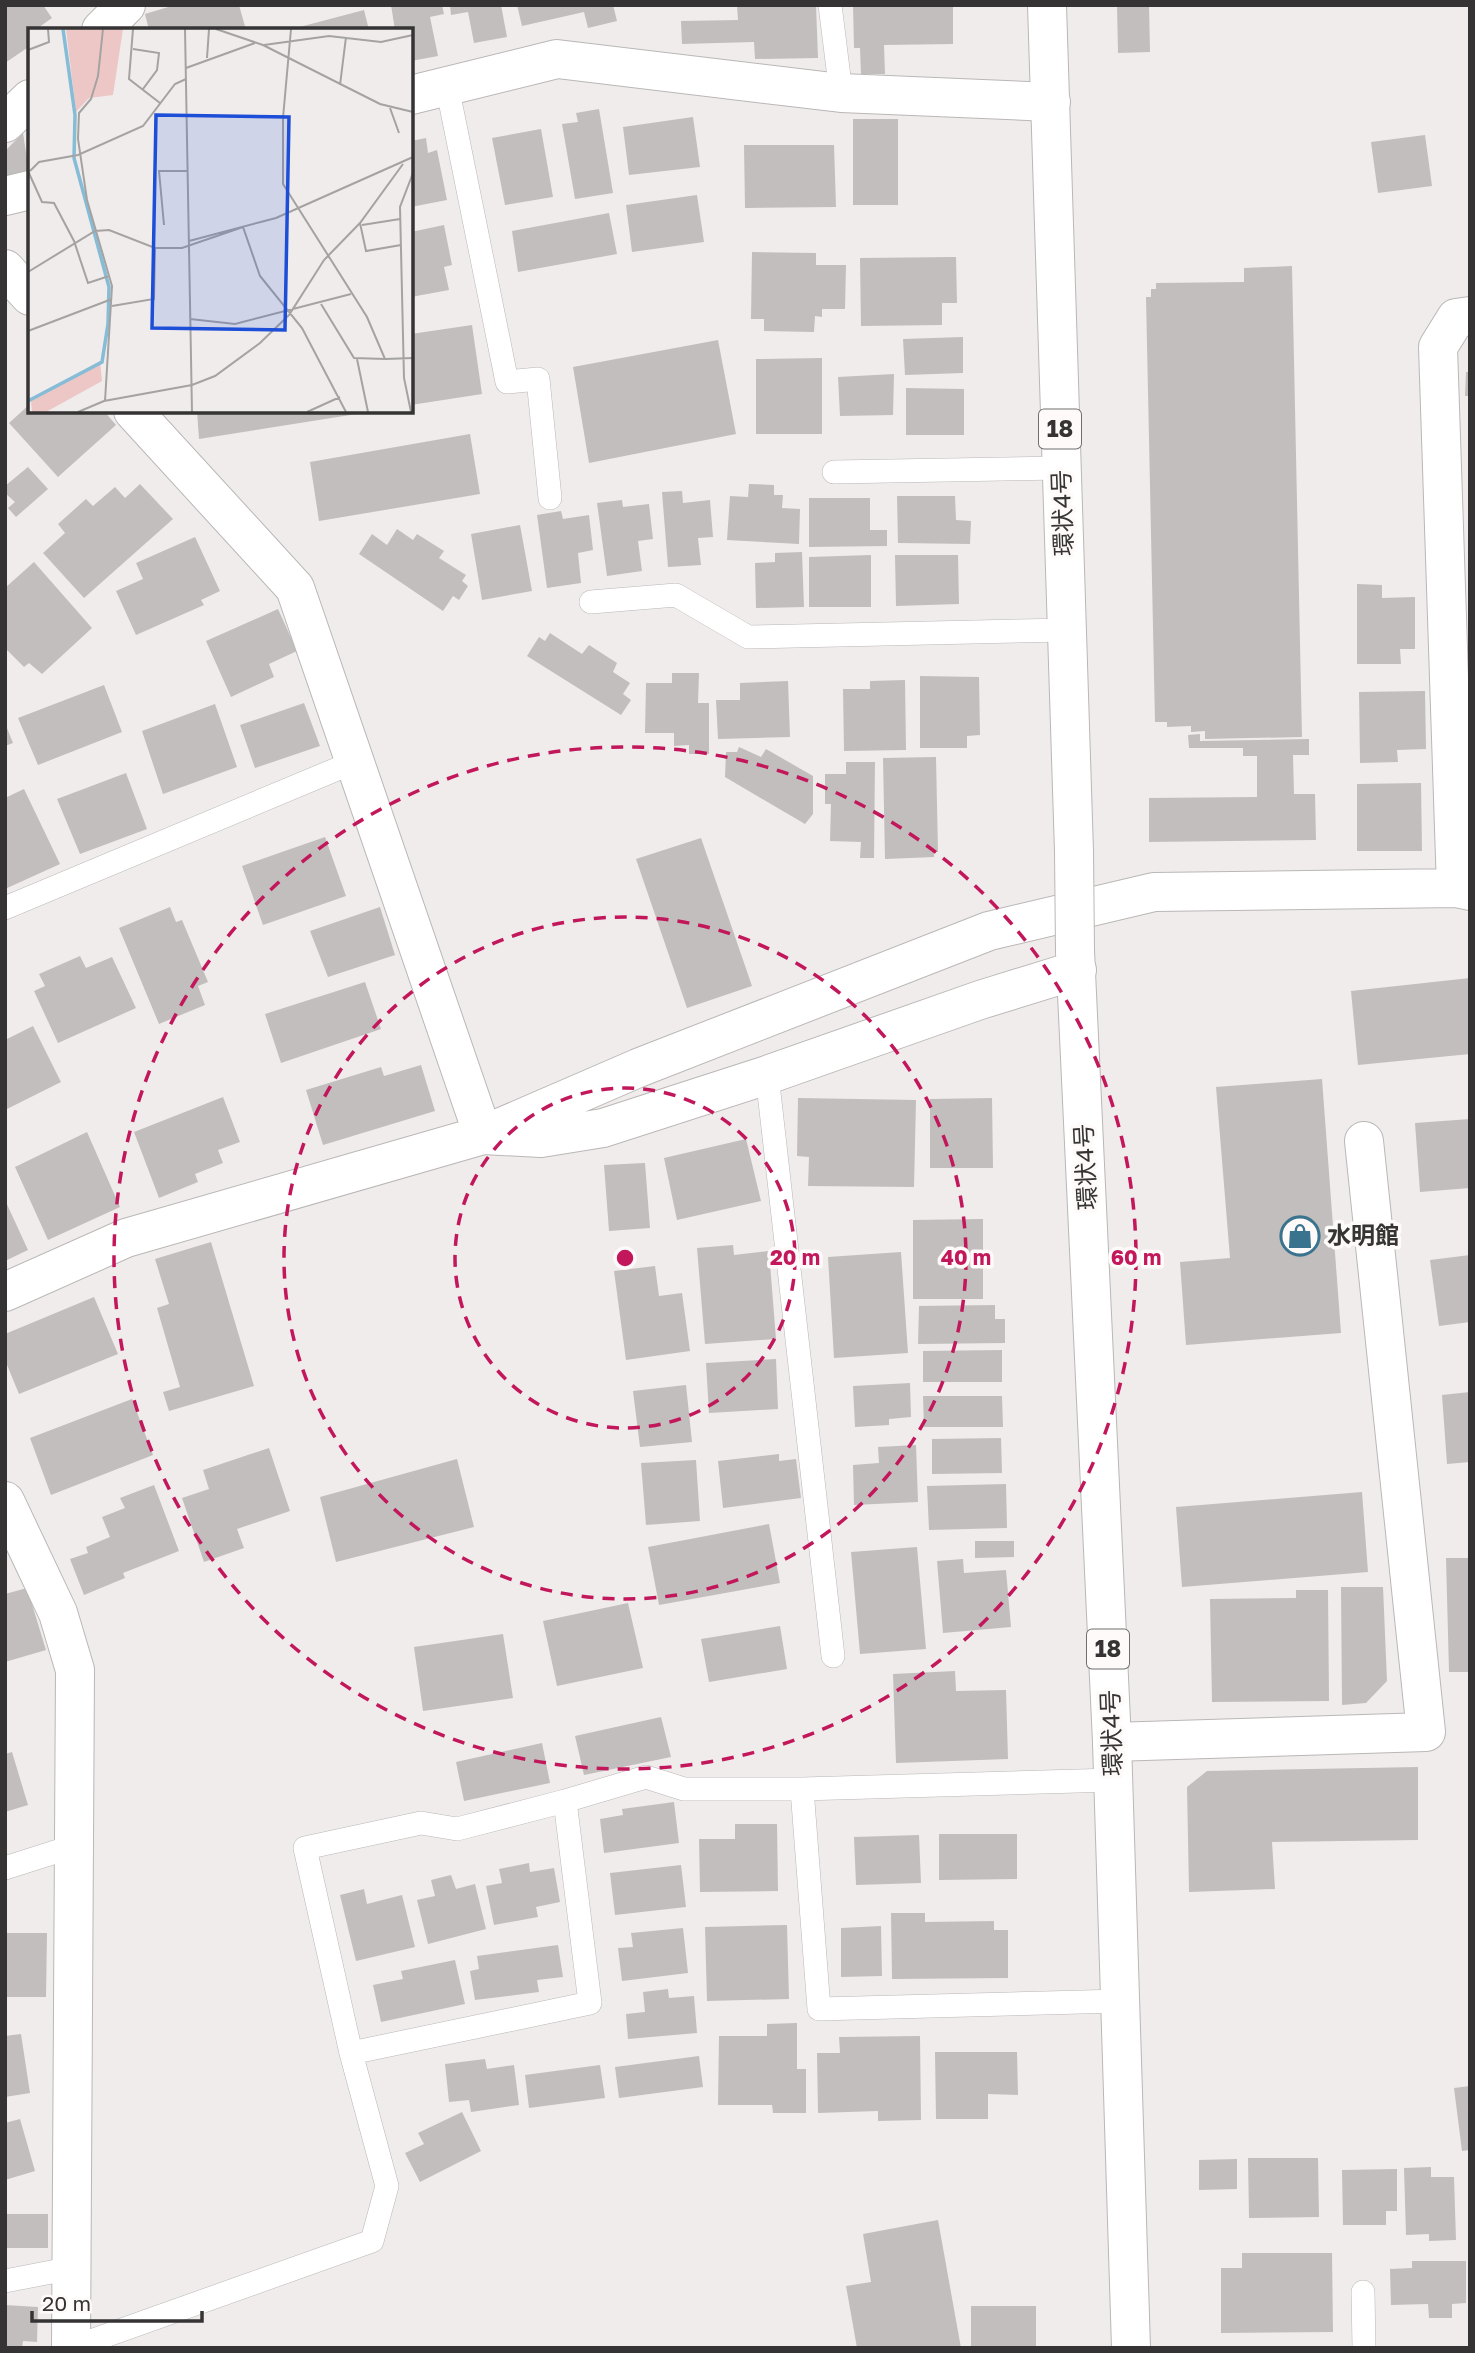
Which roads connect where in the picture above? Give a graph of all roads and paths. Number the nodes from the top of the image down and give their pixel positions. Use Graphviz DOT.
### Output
graph roads {
  1 [pos="126,5"];
  2 [pos="830,5"];
  3 [pos="1047,5"];
  4 [pos="103,28"];
  5 [pos="429,91"];
  6 [pos="841,93"];
  7 [pos="28,101"];
  8 [pos="1051,102"];
  9 [pos="5,123"];
  10 [pos="28,190"];
  11 [pos="5,196"];
  12 [pos="5,269"];
  13 [pos="28,294"];
  14 [pos="1470,316"];
  15 [pos="136,413"];
  16 [pos="1062,468"];
  17 [pos="834,471"];
  18 [pos="550,498"];
  19 [pos="591,602"];
  20 [pos="1067,630"];
  21 [pos="354,762"];
  22 [pos="1463,890"];
  23 [pos="5,908"];
  24 [pos="1076,961"];
  25 [pos="767,1075"];
  26 [pos="483,1135"];
  27 [pos="1364,1141"];
  28 [pos="5,1292"];
  29 [pos="5,1501"];
  30 [pos="834,1656"];
  31 [pos="1112,1742"];
  32 [pos="1114,1780"];
  33 [pos="802,1789"];
  34 [pos="565,1801"];
  35 [pos="75,1846"];
  36 [pos="5,1868"];
  37 [pos="1120,2001"];
  38 [pos="351,2053"];
  39 [pos="72,2268"];
  40 [pos="5,2281"];
  41 [pos="1363,2292"];
  42 [pos="71,2348"];
  43 [pos="1131,2348"];
  44 [pos="1364,2348"];
  1 -- 4 [label="street"];
  2 -- 6 [label="lane"];
  3 -- 8 [label="street, 環状4号 / 18"];
  5 -- 6 [label="street"];
  5 -- 18 [label="lane"];
  6 -- 8 [label="street"];
  7 -- 9 [label="street"];
  8 -- 16 [label="street, 環状4号 / 18"];
  10 -- 11 [label="street"];
  12 -- 13 [label="street"];
  14 -- 22 [label="street"];
  15 -- 21 [label="street"];
  16 -- 17 [label="lane"];
  16 -- 20 [label="street, 環状4号 / 18"];
  19 -- 20 [label="lane"];
  20 -- 24 [label="street, 環状4号 / 18, bridge"];
  21 -- 23 [label="lane"];
  21 -- 26 [label="street"];
  22 -- 26 [label="street"];
  24 -- 25 [label="street"];
  24 -- 31 [label="street, 環状4号 / 18"];
  25 -- 26 [label="street"];
  25 -- 30 [label="lane"];
  26 -- 28 [label="street"];
  27 -- 31 [label="street"];
  29 -- 35 [label="street"];
  31 -- 32 [label="street, 環状4号 / 18"];
  32 -- 33 [label="lane"];
  32 -- 37 [label="street, 環状4号 / 18"];
  33 -- 34 [label="lane"];
  33 -- 37 [label="lane"];
  34 -- 38 [label="lane"];
  34 -- 38 [label="lane"];
  35 -- 36 [label="lane"];
  35 -- 39 [label="street"];
  37 -- 43 [label="street, 環状4号 / 18"];
  38 -- 42 [label="lane"];
  39 -- 40 [label="lane"];
  39 -- 42 [label="street"];
  41 -- 44 [label="lane"];
}
